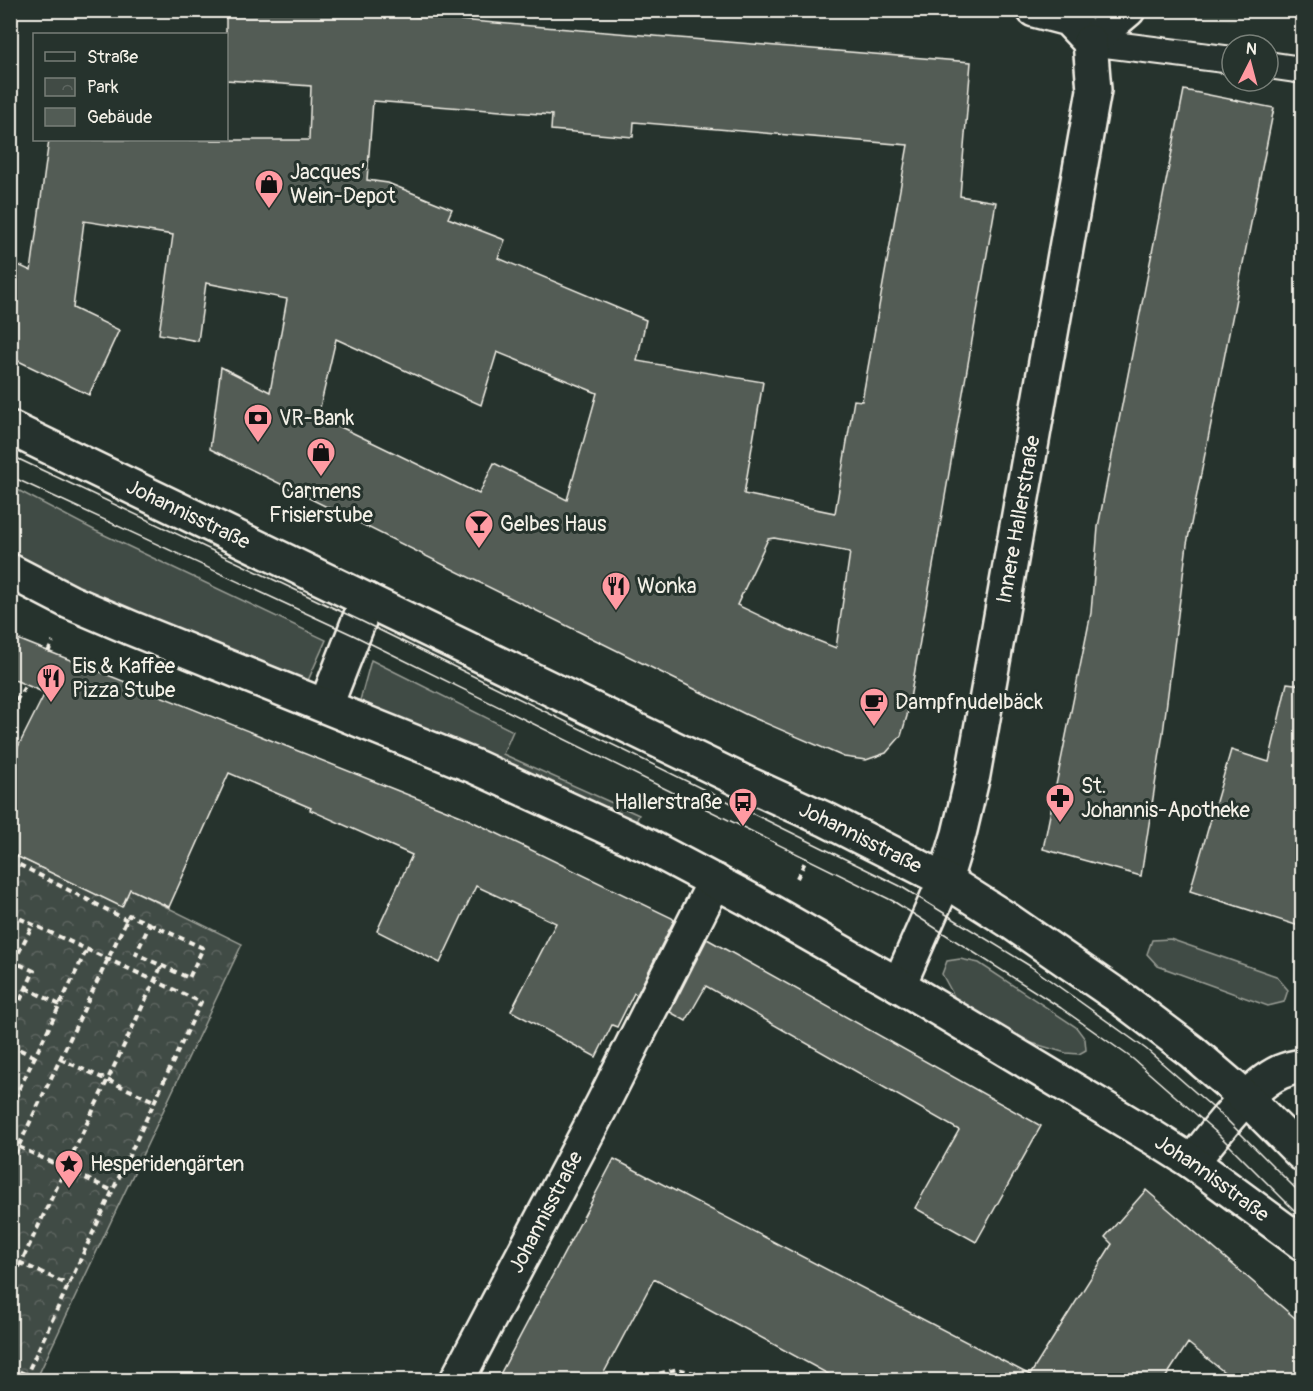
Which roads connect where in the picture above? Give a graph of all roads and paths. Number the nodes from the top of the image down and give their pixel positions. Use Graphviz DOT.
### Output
graph roads {
  1 [pos="1034,10"];
  2 [pos="1128,10"];
  3 [pos="1090,42"];
  4 [pos="1220,58"];
  5 [pos="1280,67"];
  6 [pos="1302,70"];
  7 [pos="10,428"];
  8 [pos="10,572"];
  9 [pos="367,600"];
  10 [pos="55,638"];
  11 [pos="48,652"];
  12 [pos="26,685"];
  13 [pos="326,705"];
  14 [pos="10,710"];
  15 [pos="10,860"];
  16 [pos="945,880"];
  17 [pos="715,881"];
  18 [pos="10,914"];
  19 [pos="127,920"];
  20 [pos="33,924"];
  21 [pos="150,924"];
  22 [pos="87,949"];
  23 [pos="109,959"];
  24 [pos="12,961"];
  25 [pos="162,965"];
  26 [pos="154,981"];
  27 [pos="899,985"];
  28 [pos="26,988"];
  29 [pos="10,999"];
  30 [pos="60,1005"];
  31 [pos="10,1045"];
  32 [pos="35,1057"];
  33 [pos="60,1059"];
  34 [pos="1302,1066"];
  35 [pos="107,1080"];
  36 [pos="1247,1099"];
  37 [pos="154,1101"];
  38 [pos="11,1107"];
  39 [pos="19,1147"];
  40 [pos="1302,1154"];
  41 [pos="1192,1162"];
  42 [pos="10,1164"];
  43 [pos="66,1169"];
  44 [pos="112,1191"];
  45 [pos="1302,1243"];
  46 [pos="10,1258"];
  47 [pos="21,1263"];
  48 [pos="69,1285"];
  49 [pos="10,1286"];
  50 [pos="10,1367"];
  51 [pos="27,1375"];
  52 [pos="24,1380"];
  53 [pos="457,1380"];
  54 [pos="640,1380"];
  55 [pos="722,1380"];
  1 -- 3 [label="main road"];
  2 -- 3 [label="main road"];
  3 -- 4 [label="lane"];
  3 -- 16 [label="main road, Innere Hallerstraße"];
  5 -- 6 [label="lane"];
  7 -- 9 [label="main road, Johannisstraße"];
  8 -- 13 [label="main road, Johannisstraße"];
  9 -- 13 [label="main road"];
  9 -- 16 [label="main road, Johannisstraße"];
  10 -- 11 [label="path"];
  12 -- 14 [label="path"];
  13 -- 17 [label="main road, Johannisstraße"];
  15 -- 19 [label="path"];
  16 -- 27 [label="main road, Innere Hallerstraße"];
  16 -- 36 [label="main road, Johannisstraße"];
  17 -- 27 [label="main road, Johannisstraße"];
  17 -- 53 [label="main road, Johannisstraße"];
  18 -- 20 [label="path"];
  19 -- 21 [label="path"];
  19 -- 23 [label="path"];
  20 -- 22 [label="path"];
  20 -- 24 [label="path"];
  21 -- 25 [label="path"];
  21 -- 25 [label="path"];
  22 -- 23 [label="path"];
  22 -- 30 [label="path"];
  23 -- 26 [label="path"];
  23 -- 33 [label="path"];
  24 -- 28 [label="path"];
  25 -- 26 [label="path"];
  26 -- 35 [label="path"];
  26 -- 37 [label="path"];
  27 -- 41 [label="main road, Johannisstraße"];
  28 -- 29 [label="path"];
  28 -- 30 [label="path"];
  30 -- 32 [label="path"];
  31 -- 32 [label="path"];
  32 -- 38 [label="path"];
  33 -- 35 [label="path"];
  33 -- 39 [label="path"];
  34 -- 36 [label="main road"];
  35 -- 37 [label="path"];
  35 -- 43 [label="path"];
  36 -- 40 [label="main road, Johannisstraße"];
  36 -- 41 [label="main road"];
  37 -- 44 [label="path"];
  39 -- 42 [label="path"];
  39 -- 43 [label="path"];
  41 -- 45 [label="main road, Johannisstraße"];
  43 -- 44 [label="path"];
  43 -- 47 [label="path"];
  44 -- 48 [label="path"];
  46 -- 47 [label="path"];
  47 -- 48 [label="path"];
  47 -- 49 [label="path"];
  48 -- 51 [label="path"];
  50 -- 51 [label="path"];
  51 -- 52 [label="path"];
  54 -- 55 [label="path"];
}
